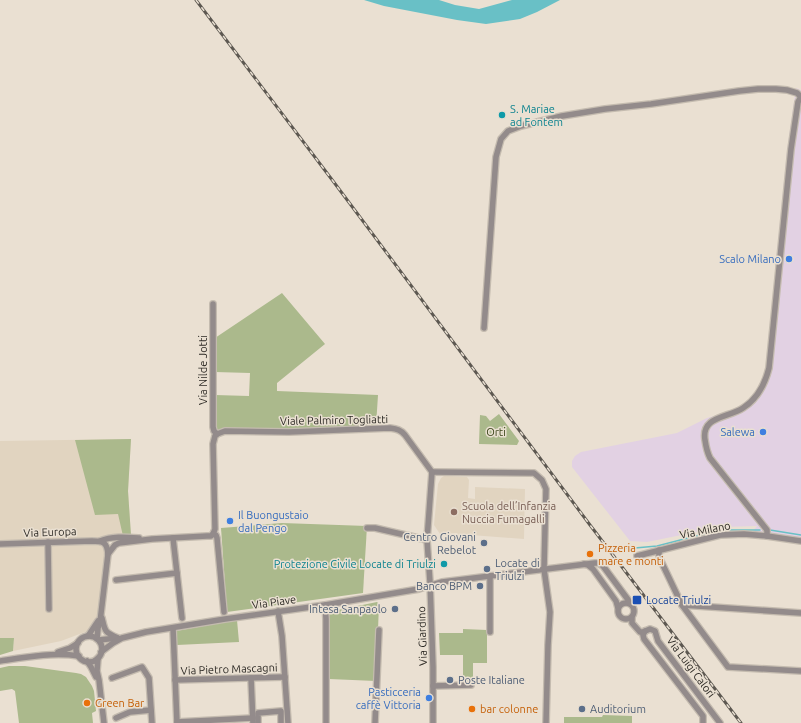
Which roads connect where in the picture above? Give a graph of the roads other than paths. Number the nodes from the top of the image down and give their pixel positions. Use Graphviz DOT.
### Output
graph roads {
  1 [pos="801,97"];
  2 [pos="213,304"];
  3 [pos="484,328"];
  4 [pos="217,434"];
  5 [pos="432,472"];
  6 [pos="367,528"];
  7 [pos="213,534"];
  8 [pos="768,536"];
  9 [pos="121,537"];
  10 [pos="173,538"];
  11 [pos="152,539"];
  12 [pos="427,540"];
  13 [pos="100,541"];
  14 [pos="801,541"];
  15 [pos="48,542"];
  16 [pos="0,544"];
  17 [pos="659,550"];
  18 [pos="108,551"];
  19 [pos="637,556"];
  20 [pos="583,564"];
  21 [pos="544,569"];
  22 [pos="177,573"];
  23 [pos="490,576"];
  24 [pos="116,580"];
  25 [pos="430,586"];
  26 [pos="325,604"];
  27 [pos="632,605"];
  28 [pos="682,605"];
  29 [pos="618,608"];
  30 [pos="49,609"];
  31 [pos="278,611"];
  32 [pos="224,612"];
  33 [pos="801,613"];
  34 [pos="101,614"];
  35 [pos="182,618"];
  36 [pos="632,618"];
  37 [pos="173,628"];
  38 [pos="379,630"];
  39 [pos="645,631"];
  40 [pos="490,632"];
  41 [pos="88,636"];
  42 [pos="120,638"];
  43 [pos="98,639"];
  44 [pos="78,643"];
  45 [pos="101,652"];
  46 [pos="46,655"];
  47 [pos="79,656"];
  48 [pos="98,658"];
  49 [pos="0,661"];
  50 [pos="87,661"];
  51 [pos="801,671"];
  52 [pos="284,677"];
  53 [pos="112,678"];
  54 [pos="251,678"];
  55 [pos="175,680"];
  56 [pos="471,685"];
  57 [pos="433,686"];
  58 [pos="101,697"];
  59 [pos="151,710"];
  60 [pos="254,716"];
  61 [pos="116,718"];
  62 [pos="177,722"];
  63 [pos="104,723"];
  64 [pos="152,723"];
  65 [pos="258,723"];
  66 [pos="281,723"];
  67 [pos="288,723"];
  68 [pos="326,723"];
  69 [pos="375,723"];
  70 [pos="433,723"];
  71 [pos="546,723"];
  72 [pos="703,723"];
  73 [pos="720,723"];
  1 -- 3 [label="street"];
  1 -- 8 [label="street"];
  2 -- 4 [label="street, Via Nilde Jotti"];
  4 -- 5 [label="street, Viale Palmiro Togliatti"];
  4 -- 7 [label="street"];
  5 -- 12 [label="street, Via Giardino"];
  5 -- 21 [label="street"];
  6 -- 12 [label="street"];
  7 -- 10 [label="street"];
  7 -- 32 [label="street"];
  8 -- 14 [label="street, Via Milano"];
  8 -- 17 [label="street, Via Milano"];
  9 -- 11 [label="street, Via Europa"];
  9 -- 13 [label="street, Via Europa"];
  9 -- 18 [label="street"];
  10 -- 11 [label="street"];
  10 -- 22 [label="street"];
  11 -- 18 [label="street"];
  12 -- 25 [label="street, Via Giardino"];
  13 -- 15 [label="street, Via Europa"];
  13 -- 18 [label="street"];
  15 -- 16 [label="street, Via Europa"];
  15 -- 30 [label="street"];
  17 -- 19 [label="street, Via Milano"];
  17 -- 28 [label="street"];
  18 -- 34 [label="street"];
  20 -- 21 [label="street, Via Piave"];
  20 -- 27 [label="street"];
  20 -- 29 [label="street"];
  21 -- 23 [label="street, Via Piave"];
  21 -- 71 [label="street"];
  22 -- 24 [label="street"];
  22 -- 35 [label="street"];
  23 -- 25 [label="street, Via Piave"];
  23 -- 40 [label="street"];
  25 -- 26 [label="street, Via Piave"];
  25 -- 57 [label="street, Via Giardino"];
  26 -- 31 [label="street, Via Piave"];
  26 -- 68 [label="street"];
  27 -- 29 [label="street"];
  27 -- 36 [label="street"];
  28 -- 33 [label="street"];
  28 -- 51 [label="street"];
  29 -- 36 [label="street"];
  31 -- 37 [label="street, Via Piave"];
  31 -- 52 [label="street"];
  34 -- 41 [label="street"];
  34 -- 42 [label="street"];
  34 -- 43 [label="street"];
  36 -- 39 [label="street, Via Luigi Calori"];
  37 -- 42 [label="street, Via Piave"];
  37 -- 55 [label="street"];
  38 -- 69 [label="street"];
  39 -- 72 [label="street, Via Luigi Calori"];
  39 -- 73 [label="street, Via Luigi Calori"];
  41 -- 43 [label="street"];
  41 -- 44 [label="street"];
  42 -- 43 [label="street"];
  42 -- 45 [label="street, Via Piave"];
  43 -- 45 [label="street"];
  44 -- 46 [label="street"];
  44 -- 47 [label="street"];
  45 -- 48 [label="street, Via Piave"];
  46 -- 47 [label="street"];
  46 -- 49 [label="street"];
  47 -- 50 [label="street"];
  48 -- 50 [label="street"];
  48 -- 58 [label="street"];
  50 -- 58 [label="street"];
  52 -- 54 [label="street, Via Pietro Mascagni"];
  52 -- 67 [label="street"];
  53 -- 59 [label="street"];
  54 -- 55 [label="street, Via Pietro Mascagni"];
  54 -- 60 [label="street"];
  55 -- 62 [label="street"];
  56 -- 57 [label="street"];
  57 -- 70 [label="street, Via Giardino"];
  58 -- 63 [label="street"];
  59 -- 61 [label="street"];
  59 -- 64 [label="street"];
  60 -- 62 [label="street"];
  60 -- 65 [label="street"];
  60 -- 66 [label="street"];
}
